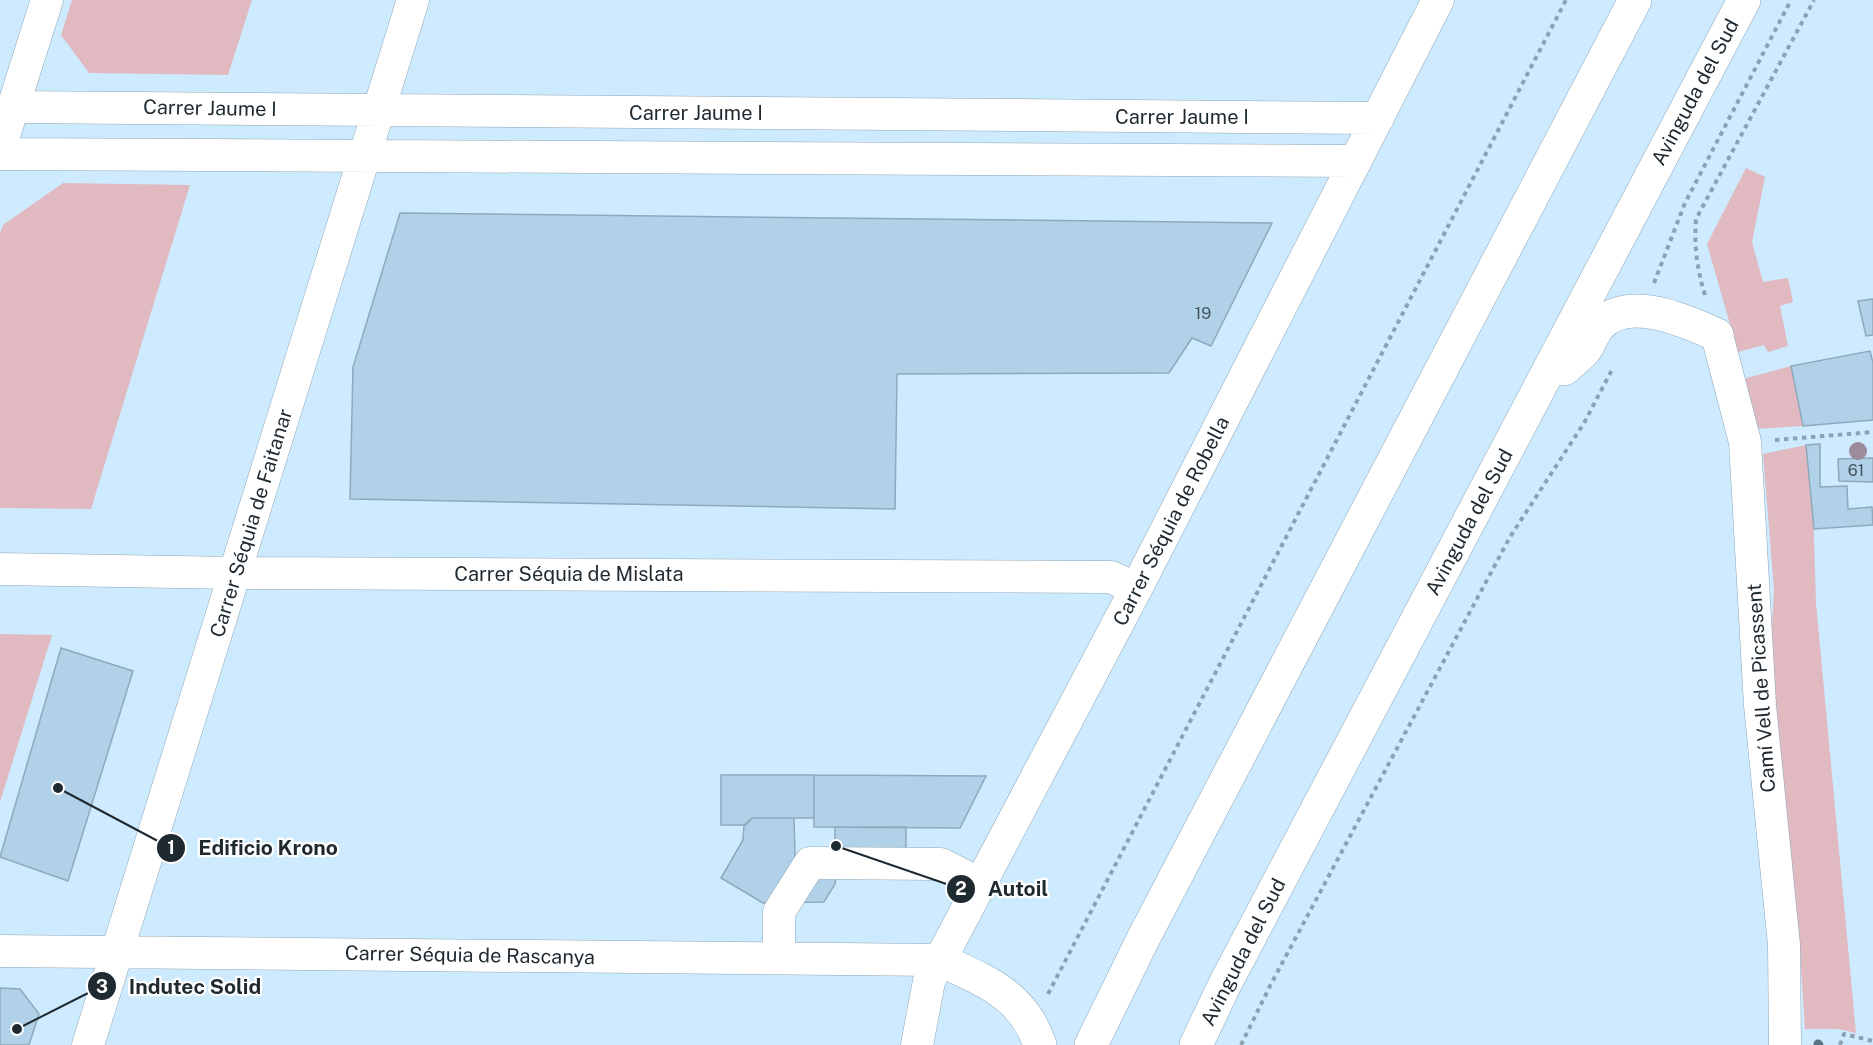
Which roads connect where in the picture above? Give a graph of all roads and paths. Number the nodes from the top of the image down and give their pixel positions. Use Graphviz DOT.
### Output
graph roads {
  1 [pos="47,0"];
  2 [pos="413,0"];
  3 [pos="1438,0"];
  4 [pos="1566,0"];
  5 [pos="1635,0"];
  6 [pos="1744,0"];
  7 [pos="1791,0"];
  8 [pos="1814,0"];
  9 [pos="13,107"];
  10 [pos="380,110"];
  11 [pos="1378,118"];
  12 [pos="0,148"];
  13 [pos="0,154"];
  14 [pos="365,156"];
  15 [pos="1356,161"];
  16 [pos="1644,311"];
  17 [pos="1718,334"];
  18 [pos="1617,362"];
  19 [pos="1537,392"];
  20 [pos="1873,432"];
  21 [pos="1745,442"];
  22 [pos="0,569"];
  23 [pos="235,573"];
  24 [pos="1136,589"];
  25 [pos="980,884"];
  26 [pos="0,951"];
  27 [pos="117,952"];
  28 [pos="779,958"];
  29 [pos="940,960"];
  30 [pos="1037,1034"];
  31 [pos="1873,1041"];
  32 [pos="88,1045"];
  33 [pos="917,1045"];
  34 [pos="1091,1045"];
  35 [pos="1196,1045"];
  36 [pos="1241,1045"];
  37 [pos="1785,1045"];
  38 [pos="1840,1045"];
  1 -- 9 [label="street"];
  2 -- 10 [label="street, Carrer Séquia de Faitanar"];
  3 -- 11 [label="street, Carrer Séquia de Robella"];
  4 -- 30 [label="path"];
  5 -- 34 [label="main road"];
  6 -- 19 [label="main road, Avinguda del Sud"];
  7 -- 16 [label="path"];
  8 -- 17 [label="path"];
  9 -- 10 [label="street, Carrer Jaume I"];
  9 -- 12 [label="street"];
  10 -- 11 [label="street, Carrer Jaume I"];
  10 -- 14 [label="street, Carrer Séquia de Faitanar"];
  11 -- 15 [label="street, Carrer Séquia de Robella"];
  13 -- 14 [label="street"];
  14 -- 15 [label="street"];
  14 -- 23 [label="street, Carrer Séquia de Faitanar"];
  15 -- 24 [label="street, Carrer Séquia de Robella"];
  16 -- 17 [label="main road"];
  16 -- 19 [label="main road"];
  17 -- 21 [label="street, Camí Vell de Picassent"];
  18 -- 36 [label="path"];
  19 -- 35 [label="main road, Avinguda del Sud"];
  20 -- 21 [label="path"];
  21 -- 37 [label="street, Camí Vell de Picassent"];
  22 -- 23 [label="street, Carrer Séquia de Mislata"];
  23 -- 24 [label="street, Carrer Séquia de Mislata"];
  23 -- 27 [label="street, Carrer Séquia de Faitanar"];
  24 -- 25 [label="street, Carrer Séquia de Robella"];
  25 -- 28 [label="street"];
  25 -- 29 [label="street, Carrer Séquia de Robella"];
  26 -- 27 [label="street, Carrer Séquia de Rascanya"];
  27 -- 28 [label="street, Carrer Séquia de Rascanya"];
  27 -- 32 [label="street, Carrer Séquia de Faitanar"];
  28 -- 29 [label="street, Carrer Séquia de Rascanya"];
  29 -- 30 [label="main road"];
  29 -- 33 [label="street, Carrer Séquia de Robella"];
  31 -- 38 [label="path"];
}
